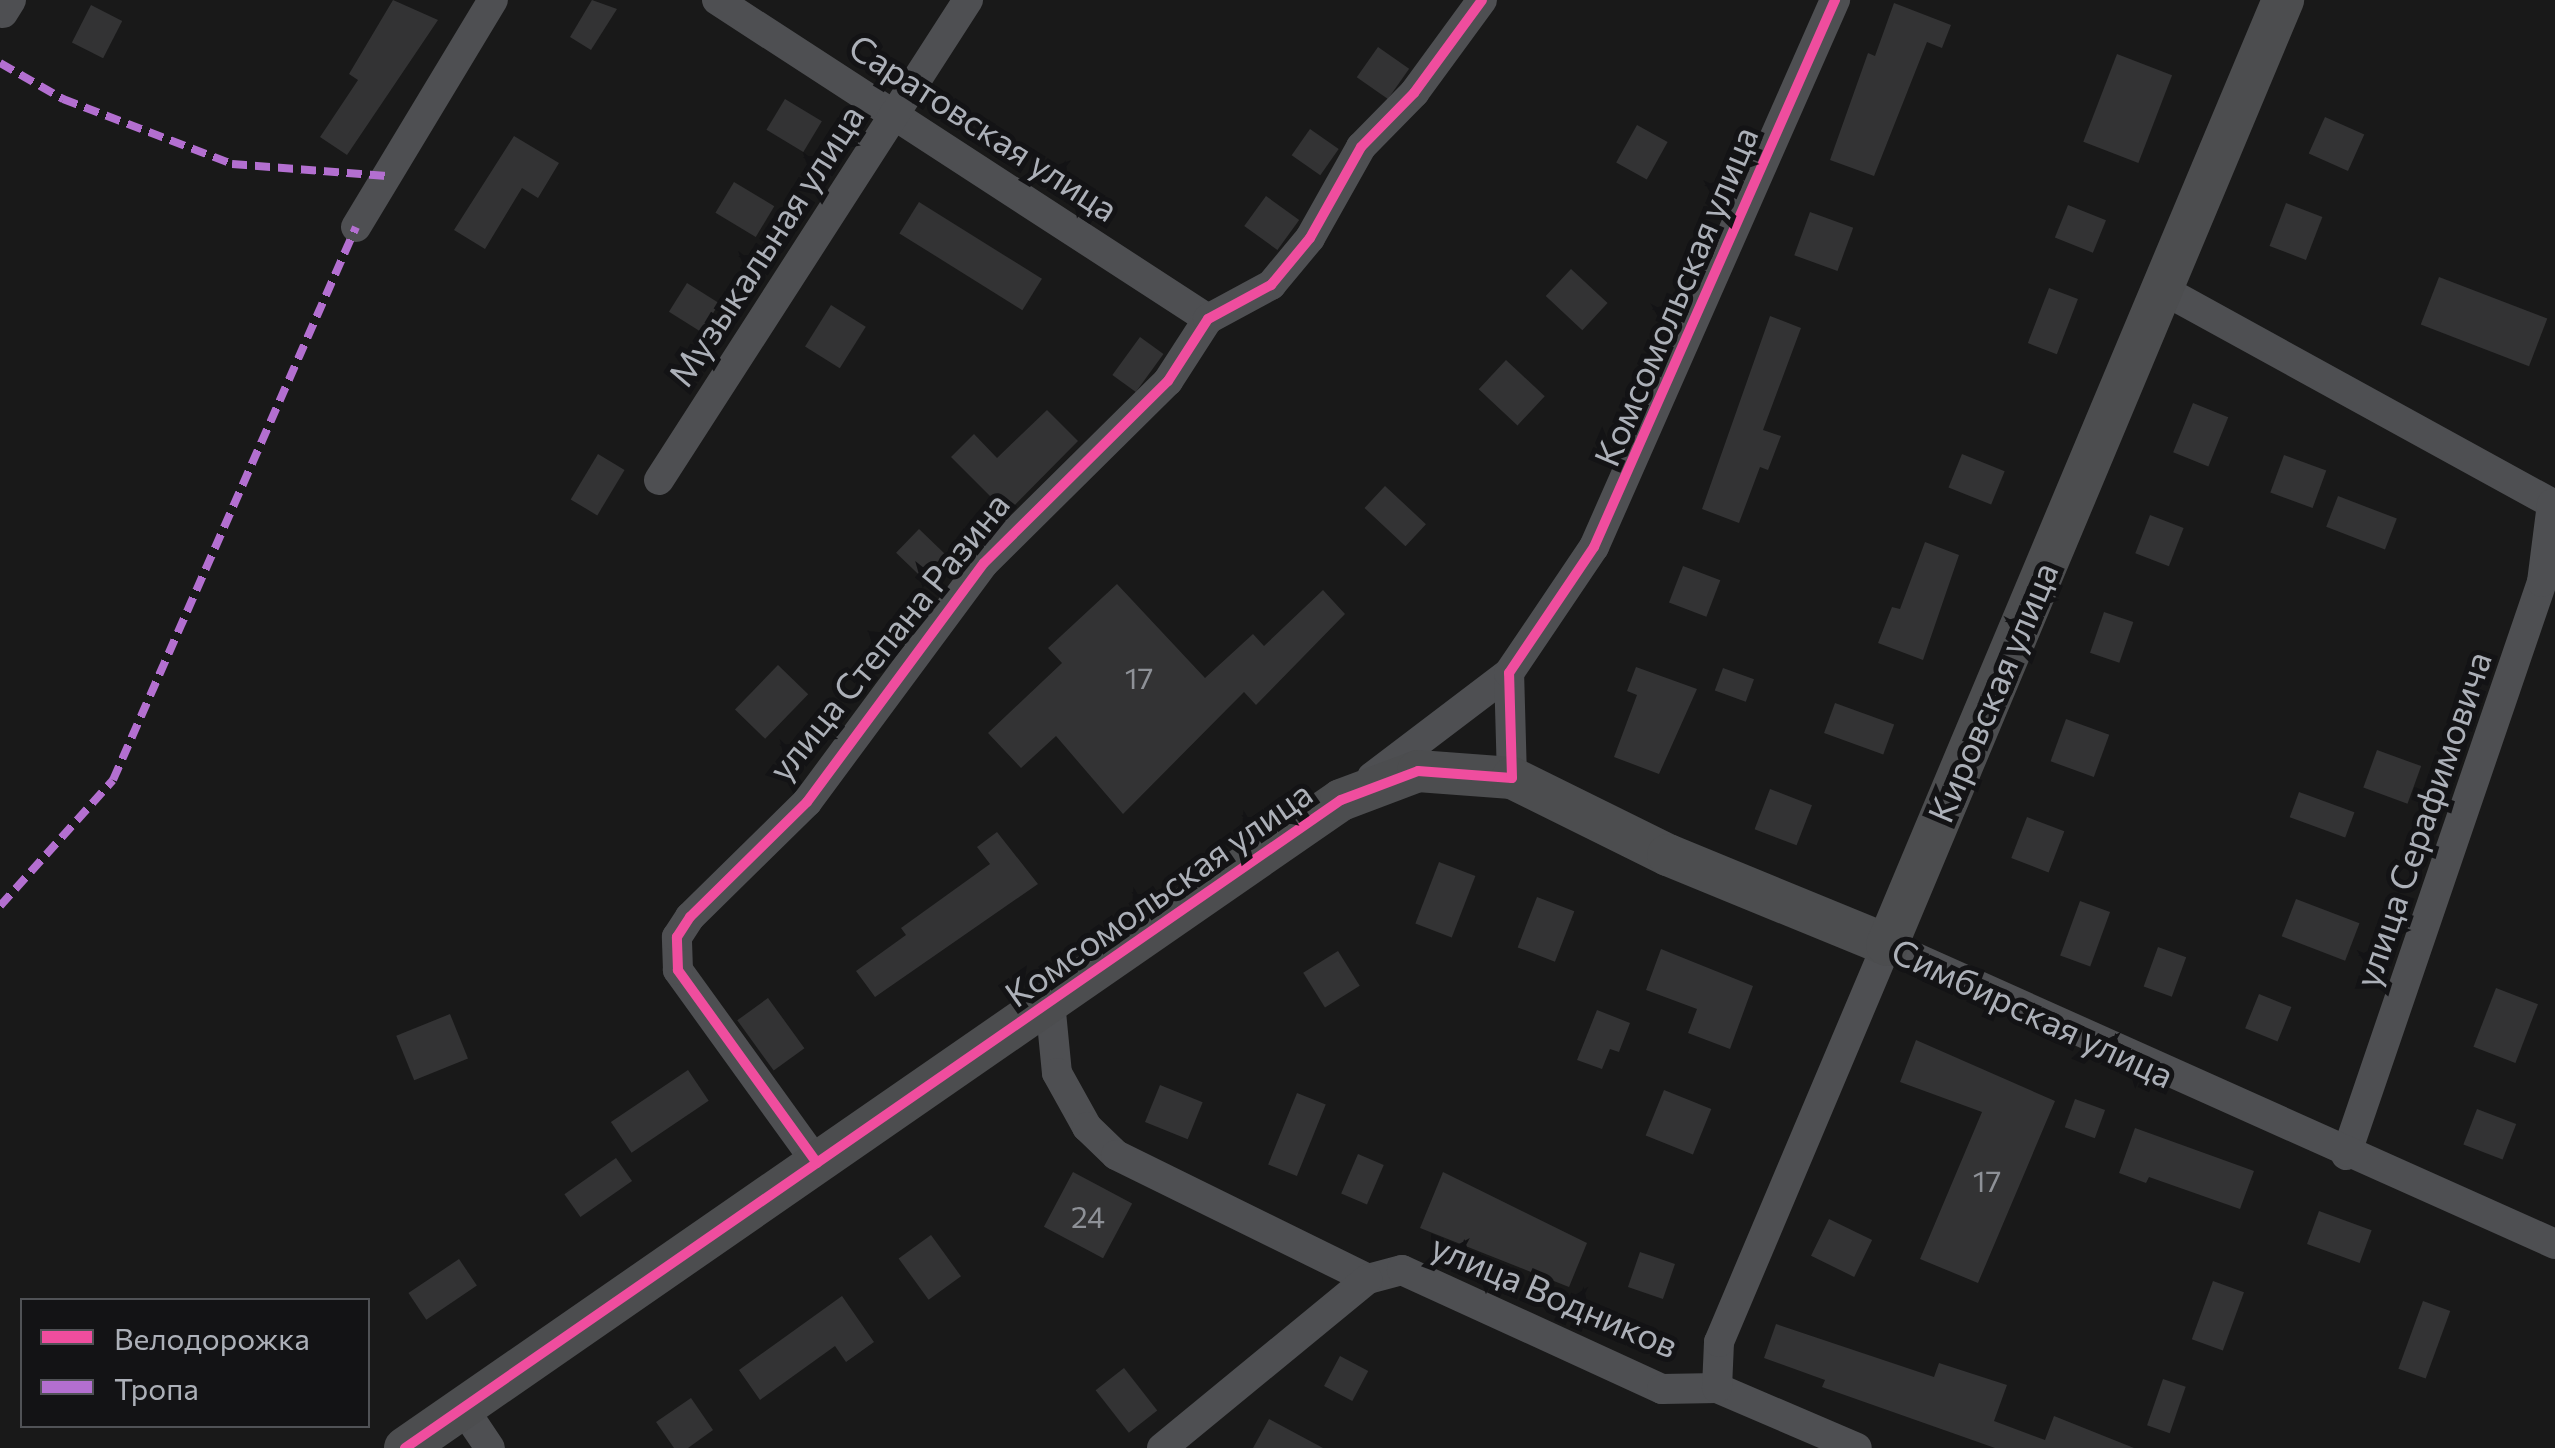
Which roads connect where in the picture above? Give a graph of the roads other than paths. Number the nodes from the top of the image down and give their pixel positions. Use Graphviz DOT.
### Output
graph roads {
  1 [pos="493,0"];
  2 [pos="718,0"];
  3 [pos="968,0"];
  4 [pos="1482,0"];
  5 [pos="1835,0"];
  6 [pos="2283,0"];
  7 [pos="895,112"];
  8 [pos="356,227"];
  9 [pos="2160,288"];
  10 [pos="1208,319"];
  11 [pos="659,480"];
  12 [pos="2553,504"];
  13 [pos="1509,673"];
  14 [pos="1512,778"];
  15 [pos="1341,800"];
  16 [pos="1887,945"];
  17 [pos="1050,1002"];
  18 [pos="2346,1155"];
  19 [pos="817,1162"];
  20 [pos="2555,1244"];
  21 [pos="1368,1279"];
  22 [pos="1717,1388"];
  23 [pos="462,1408"];
  24 [pos="405,1448"];
  25 [pos="490,1448"];
  26 [pos="1162,1448"];
  27 [pos="1857,1448"];
  1 -- 8 [label="street"];
  2 -- 7 [label="street, Саратовская улица"];
  3 -- 7 [label="street, Музыкальная улица"];
  4 -- 10 [label="street, улица Степана Разина"];
  5 -- 13 [label="street, Комсомольская улица"];
  6 -- 9 [label="main road, Кировская улица"];
  7 -- 10 [label="street, Саратовская улица"];
  7 -- 11 [label="street, Музыкальная улица"];
  9 -- 12 [label="street"];
  9 -- 16 [label="main road, Кировская улица"];
  10 -- 19 [label="street, улица Степана Разина"];
  12 -- 18 [label="street, улица Серафимовича"];
  13 -- 14 [label="street"];
  13 -- 15 [label="street, Комсомольская улица"];
  14 -- 15 [label="main road, Комсомольская улица"];
  14 -- 16 [label="main road, Симбирская улица"];
  15 -- 17 [label="main road, Комсомольская улица"];
  16 -- 18 [label="street, Симбирская улица"];
  16 -- 22 [label="street, Кировская улица"];
  17 -- 19 [label="main road, Комсомольская улица"];
  17 -- 21 [label="street, улица Водников"];
  18 -- 20 [label="street, Симбирская улица"];
  19 -- 23 [label="main road, Комсомольская улица"];
  21 -- 22 [label="street, улица Водников"];
  21 -- 26 [label="street"];
  22 -- 27 [label="street, улица Водников"];
  23 -- 24 [label="main road, Комсомольская улица"];
  23 -- 25 [label="street"];
}
